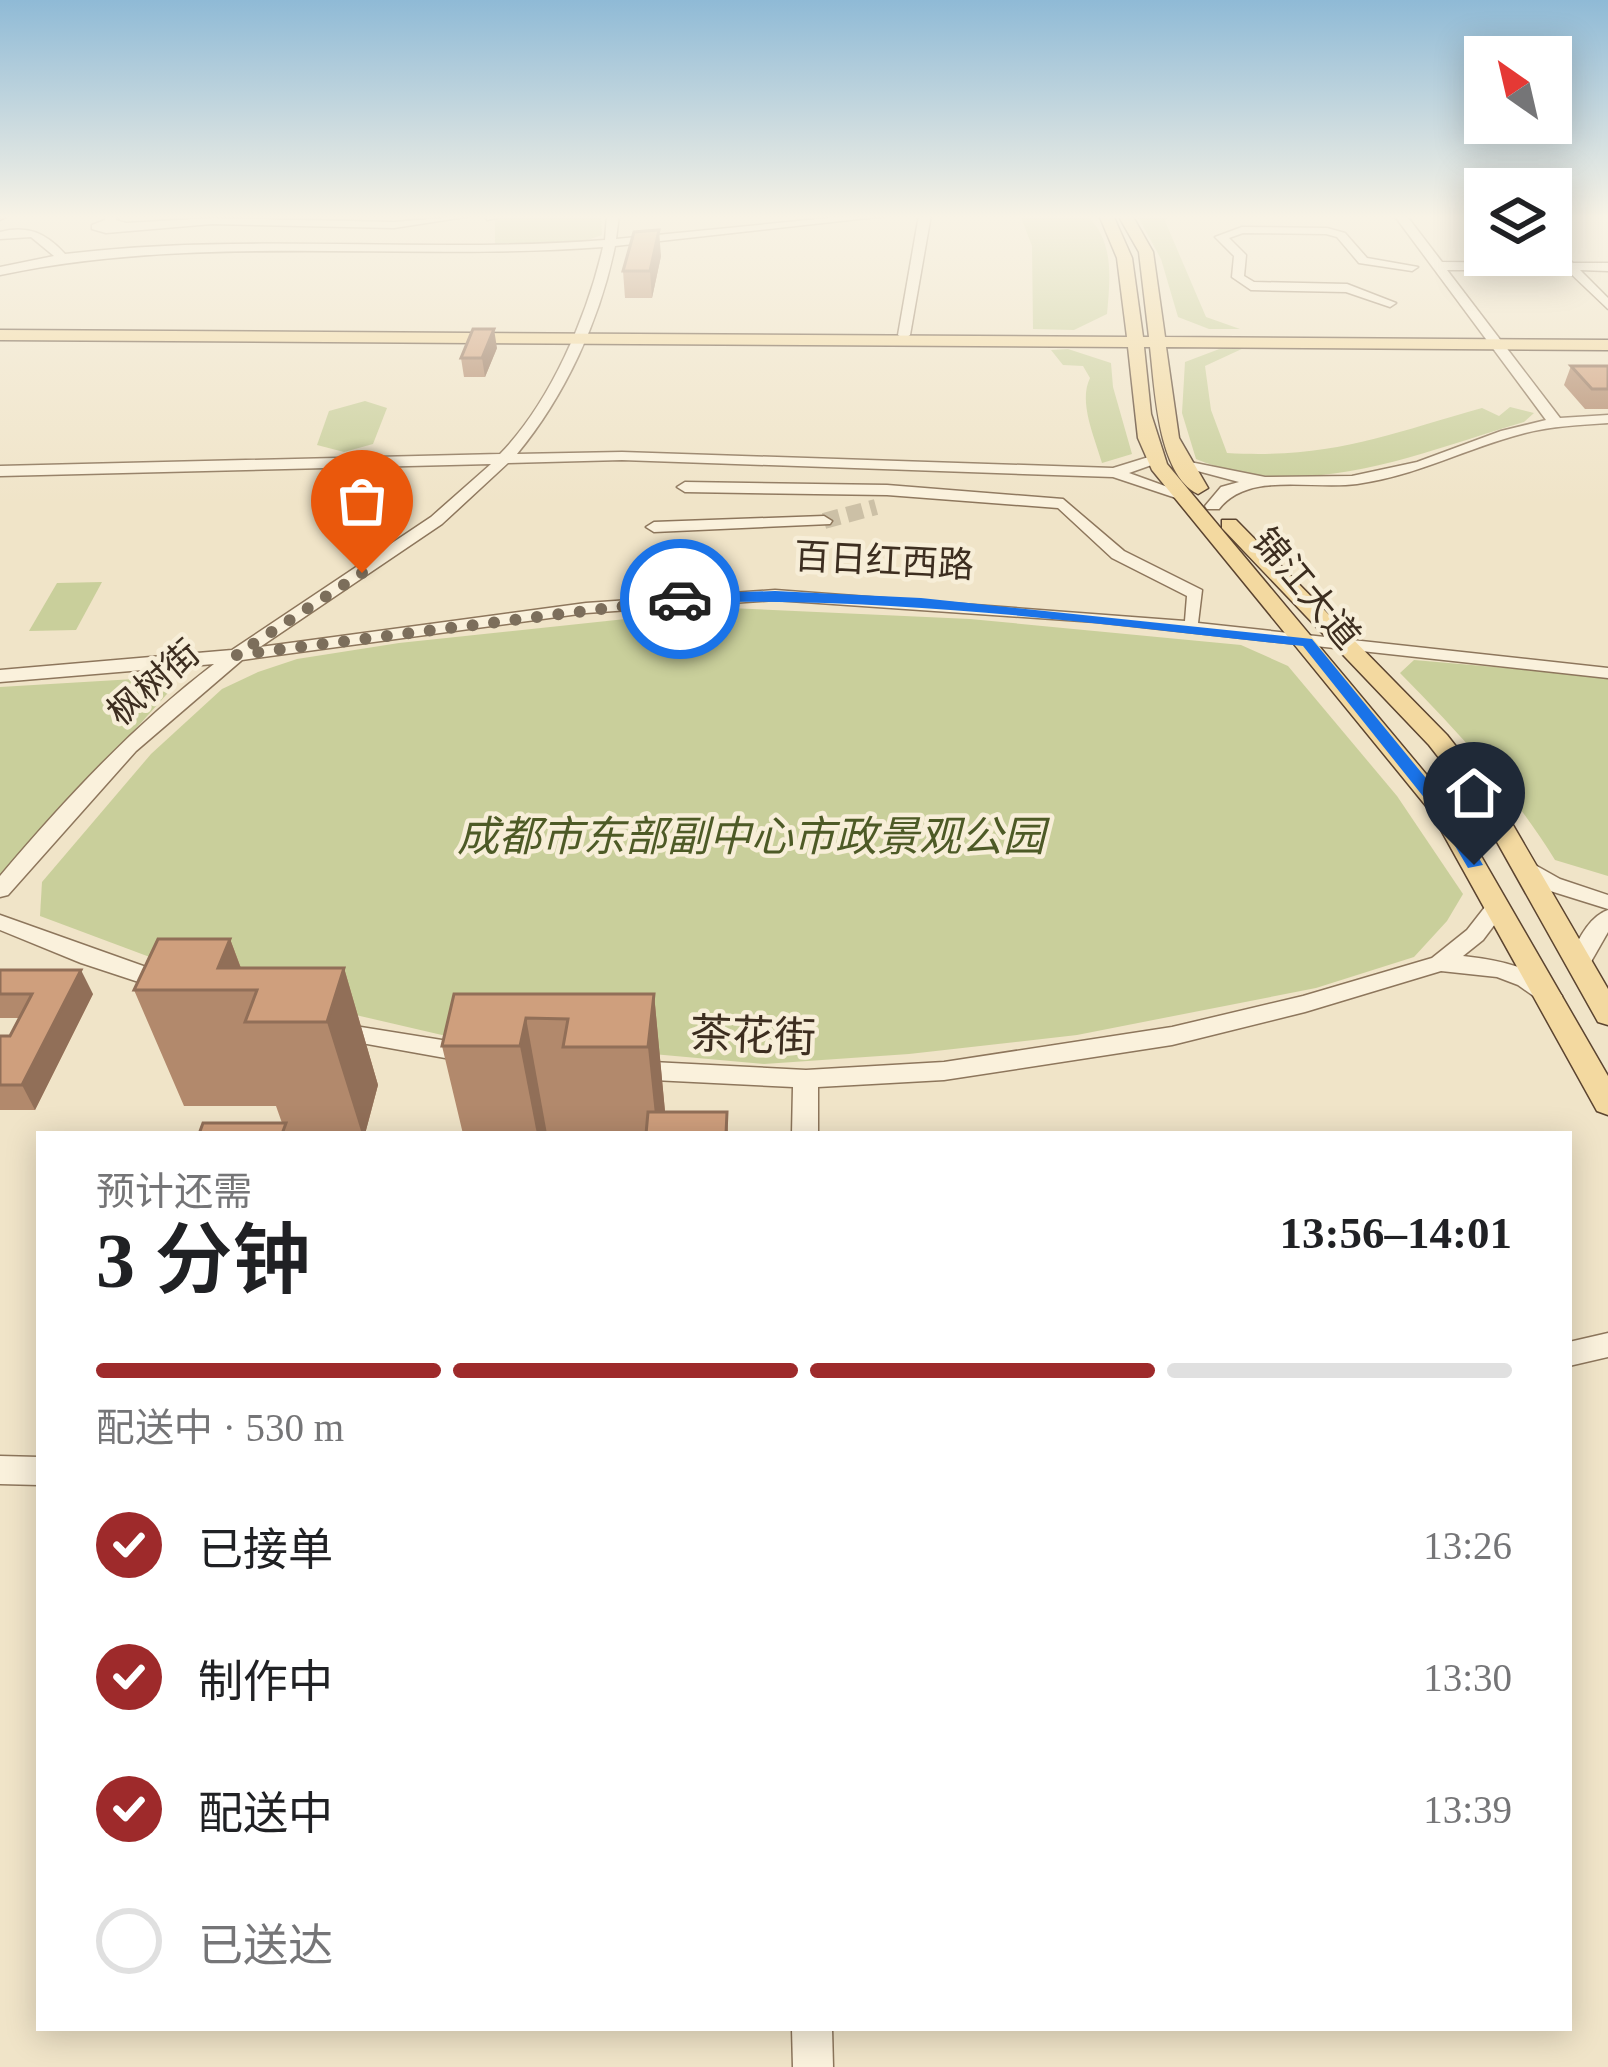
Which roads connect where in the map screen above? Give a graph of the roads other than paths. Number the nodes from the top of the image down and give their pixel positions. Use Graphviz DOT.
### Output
graph roads {
  1 [pos="587,311"];
  2 [pos="908,311"];
  3 [pos="1129,311"];
  4 [pos="1155,311"];
  5 [pos="1475,311"];
  6 [pos="0,333"];
  7 [pos="904,335"];
  8 [pos="578,336"];
  9 [pos="1132,339"];
  10 [pos="1159,339"];
  11 [pos="1498,341"];
  12 [pos="1608,342"];
  13 [pos="1608,419"];
  14 [pos="1555,422"];
  15 [pos="506,456"];
  16 [pos="1167,460"];
  17 [pos="0,471"];
  18 [pos="1114,473"];
  19 [pos="1262,483"];
  20 [pos="685,487"];
  21 [pos="912,491"];
  22 [pos="1179,494"];
  23 [pos="1213,506"];
  24 [pos="876,507"];
  25 [pos="824,520"];
  26 [pos="654,527"];
  27 [pos="1192,619"];
  28 [pos="1301,636"];
  29 [pos="1342,641"];
  30 [pos="244,650"];
  31 [pos="1608,662"];
  32 [pos="0,666"];
  33 [pos="1608,673"];
  34 [pos="0,676"];
  35 [pos="1528,868"];
  36 [pos="0,890"];
  37 [pos="1490,892"];
  38 [pos="1608,902"];
  39 [pos="1608,917"];
  40 [pos="0,922"];
  41 [pos="1580,962"];
  42 [pos="1440,963"];
  43 [pos="188,990"];
  44 [pos="1550,996"];
  45 [pos="1608,1015"];
  46 [pos="304,1023"];
  47 [pos="508,1059"];
  48 [pos="606,1068"];
  49 [pos="806,1079"];
  50 [pos="1608,1103"];
  51 [pos="805,1131"];
  52 [pos="1608,1345"];
  53 [pos="1572,1353"];
  54 [pos="0,1470"];
  55 [pos="36,1471"];
  56 [pos="812,2031"];
  57 [pos="813,2067"];
  1 -- 8 [label="street, 枫树街"];
  2 -- 7 [label="street"];
  3 -- 9 [label="main road, 锦江大道"];
  4 -- 10 [label="main road, 锦江大道"];
  5 -- 11 [label="street"];
  6 -- 8 [label="main road"];
  7 -- 8 [label="main road"];
  7 -- 9 [label="main road"];
  8 -- 9 [label="main road"];
  8 -- 15 [label="street, 枫树街"];
  9 -- 10 [label="main road"];
  9 -- 16 [label="main road, 锦江大道"];
  10 -- 11 [label="main road"];
  10 -- 16 [label="main road, 锦江大道"];
  11 -- 12 [label="main road"];
  11 -- 14 [label="street"];
  13 -- 14 [label="street"];
  14 -- 19 [label="street"];
  15 -- 17 [label="street"];
  15 -- 18 [label="street"];
  15 -- 30 [label="street, 枫树街"];
  16 -- 18 [label="street"];
  16 -- 19 [label="street"];
  16 -- 22 [label="main road, 锦江大道"];
  16 -- 23 [label="main road, 锦江大道"];
  18 -- 22 [label="street"];
  19 -- 23 [label="street"];
  20 -- 21 [label="street"];
  21 -- 24 [label="street"];
  21 -- 27 [label="street"];
  22 -- 28 [label="main road, 锦江大道"];
  23 -- 29 [label="main road, 锦江大道"];
  25 -- 26 [label="street"];
  27 -- 28 [label="street, 百日红西路"];
  27 -- 30 [label="street, 百日红西路"];
  28 -- 29 [label="street, 百日红西路"];
  28 -- 30 [label="street, 百日红西路"];
  28 -- 37 [label="main road, 锦江大道"];
  29 -- 31 [label="street"];
  29 -- 33 [label="street"];
  29 -- 35 [label="main road, 锦江大道"];
  30 -- 32 [label="street, 百日红西路"];
  30 -- 34 [label="street, 百日红西路"];
  30 -- 36 [label="street, 枫树街"];
  35 -- 38 [label="street"];
  35 -- 41 [label="main road, 锦江大道"];
  37 -- 42 [label="street, 茶花街"];
  37 -- 44 [label="main road, 锦江大道"];
  39 -- 41 [label="street"];
  40 -- 43 [label="street"];
  41 -- 45 [label="main road, 锦江大道"];
  42 -- 44 [label="street, 茶花街"];
  42 -- 49 [label="street, 茶花街"];
  44 -- 50 [label="main road, 锦江大道"];
  46 -- 47 [label="street"];
  48 -- 49 [label="street, 茶花街"];
  49 -- 51 [label="street"];
  52 -- 53 [label="street"];
  54 -- 55 [label="street"];
  56 -- 57 [label="street"];
}
